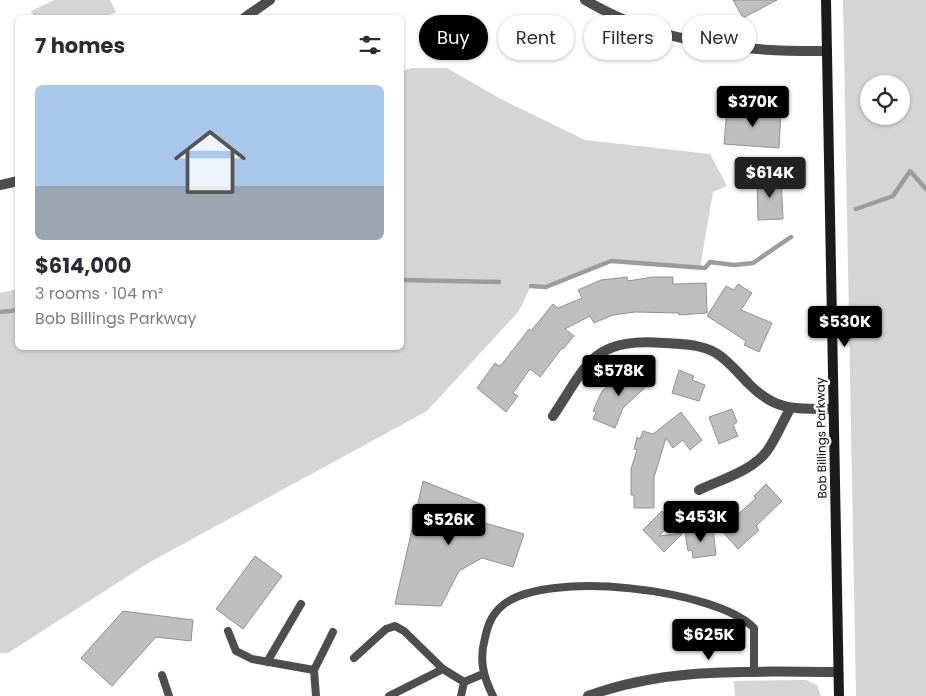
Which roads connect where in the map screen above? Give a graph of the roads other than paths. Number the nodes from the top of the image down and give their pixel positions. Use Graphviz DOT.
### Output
graph roads {
  1 [pos="270,0"];
  2 [pos="585,0"];
  3 [pos="826,0"];
  4 [pos="248,15"];
  5 [pos="827,51"];
  6 [pos="15,182"];
  7 [pos="0,185"];
  8 [pos="833,409"];
  9 [pos="790,410"];
  10 [pos="553,416"];
  11 [pos="699,490"];
  12 [pos="301,604"];
  13 [pos="228,631"];
  14 [pos="334,632"];
  15 [pos="354,658"];
  16 [pos="267,662"];
  17 [pos="443,669"];
  18 [pos="314,670"];
  19 [pos="838,672"];
  20 [pos="754,673"];
  21 [pos="483,674"];
  22 [pos="162,675"];
  23 [pos="464,682"];
  24 [pos="169,696"];
  25 [pos="316,696"];
  26 [pos="389,696"];
  27 [pos="461,696"];
  28 [pos="493,696"];
  29 [pos="588,696"];
  30 [pos="839,696"];
  1 -- 4 [label="street"];
  2 -- 5 [label="street"];
  3 -- 5 [label="main road, Bob Billings Parkway"];
  5 -- 8 [label="main road, Bob Billings Parkway"];
  6 -- 7 [label="street"];
  8 -- 9 [label="street"];
  8 -- 19 [label="main road, Bob Billings Parkway"];
  9 -- 10 [label="street"];
  9 -- 11 [label="street"];
  12 -- 16 [label="lane"];
  13 -- 16 [label="lane"];
  14 -- 18 [label="lane"];
  15 -- 17 [label="lane"];
  16 -- 18 [label="lane"];
  17 -- 23 [label="lane"];
  17 -- 26 [label="lane"];
  18 -- 25 [label="lane"];
  19 -- 20 [label="street"];
  19 -- 30 [label="main road, Bob Billings Parkway"];
  20 -- 21 [label="lane"];
  20 -- 29 [label="street"];
  21 -- 23 [label="lane"];
  21 -- 28 [label="lane"];
  22 -- 24 [label="lane"];
  23 -- 27 [label="lane"];
}
